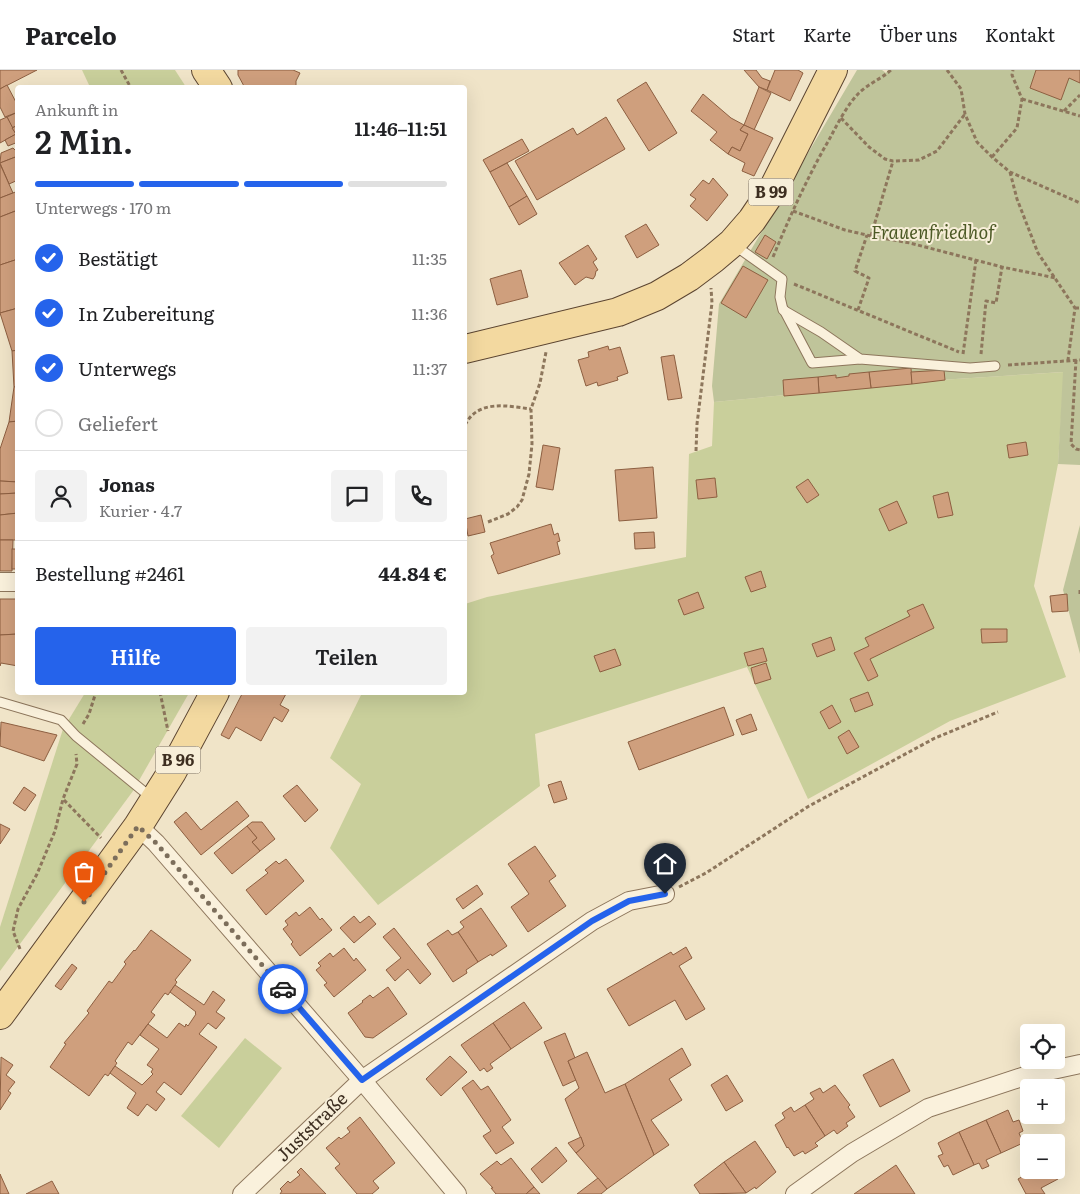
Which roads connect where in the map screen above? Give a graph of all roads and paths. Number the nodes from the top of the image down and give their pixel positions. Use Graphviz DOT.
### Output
graph roads {
  1 [pos="121,70"];
  2 [pos="206,70"];
  3 [pos="833,70"];
  4 [pos="890,70"];
  5 [pos="947,70"];
  6 [pos="1013,70"];
  7 [pos="129,85"];
  8 [pos="216,85"];
  9 [pos="1080,96"];
  10 [pos="1022,99"];
  11 [pos="1064,111"];
  12 [pos="965,114"];
  13 [pos="1080,116"];
  14 [pos="841,118"];
  15 [pos="992,157"];
  16 [pos="892,161"];
  17 [pos="1010,172"];
  18 [pos="1080,203"];
  19 [pos="793,211"];
  20 [pos="869,236"];
  21 [pos="732,243"];
  22 [pos="976,260"];
  23 [pos="702,267"];
  24 [pos="1002,267"];
  25 [pos="768,269"];
  26 [pos="1056,278"];
  27 [pos="782,279"];
  28 [pos="1074,308"];
  29 [pos="1080,308"];
  30 [pos="784,310"];
  31 [pos="858,310"];
  32 [pos="550,328"];
  33 [pos="467,349"];
  34 [pos="963,354"];
  35 [pos="860,359"];
  36 [pos="1068,360"];
  37 [pos="1078,360"];
  38 [pos="980,361"];
  39 [pos="995,366"];
  40 [pos="531,409"];
  41 [pos="467,422"];
  42 [pos="1080,450"];
  43 [pos="696,451"];
  44 [pos="488,522"];
  45 [pos="0,582"];
  46 [pos="15,582"];
  47 [pos="95,695"];
  48 [pos="213,695"];
  49 [pos="0,702"];
  50 [pos="998,712"];
  51 [pos="76,736"];
  52 [pos="63,799"];
  53 [pos="155,800"];
  54 [pos="138,826"];
  55 [pos="117,855"];
  56 [pos="665,894"];
  57 [pos="22,954"];
  58 [pos="0,1015"];
  59 [pos="1080,1064"];
  60 [pos="362,1080"];
  61 [pos="242,1194"];
  62 [pos="457,1194"];
  63 [pos="795,1194"];
  1 -- 7 [label="path"];
  2 -- 8 [label="main road"];
  3 -- 21 [label="main road, B 99"];
  4 -- 14 [label="path"];
  5 -- 12 [label="path"];
  6 -- 10 [label="path"];
  9 -- 11 [label="path"];
  10 -- 11 [label="path"];
  10 -- 15 [label="path"];
  11 -- 13 [label="path"];
  12 -- 15 [label="path"];
  12 -- 16 [label="path"];
  14 -- 16 [label="path"];
  14 -- 19 [label="path"];
  15 -- 17 [label="path"];
  16 -- 20 [label="path"];
  17 -- 18 [label="path"];
  17 -- 26 [label="path"];
  19 -- 20 [label="path"];
  19 -- 25 [label="path"];
  20 -- 22 [label="path"];
  20 -- 31 [label="path"];
  21 -- 23 [label="main road, B 99"];
  21 -- 25 [label="lane"];
  22 -- 24 [label="path"];
  22 -- 34 [label="path"];
  23 -- 32 [label="main road, B 99"];
  23 -- 43 [label="path"];
  24 -- 26 [label="path"];
  24 -- 38 [label="path"];
  25 -- 27 [label="lane"];
  26 -- 28 [label="path"];
  27 -- 30 [label="lane"];
  27 -- 31 [label="path"];
  28 -- 29 [label="path"];
  28 -- 36 [label="path"];
  30 -- 35 [label="lane"];
  30 -- 35 [label="lane"];
  31 -- 34 [label="path"];
  32 -- 33 [label="main road, B 99"];
  32 -- 40 [label="path"];
  34 -- 38 [label="path"];
  35 -- 39 [label="lane"];
  36 -- 37 [label="path"];
  36 -- 39 [label="path"];
  37 -- 42 [label="path"];
  38 -- 39 [label="path"];
  40 -- 41 [label="path"];
  40 -- 44 [label="path"];
  45 -- 46 [label="street"];
  47 -- 51 [label="path"];
  48 -- 53 [label="main road, B 96"];
  49 -- 51 [label="lane"];
  50 -- 56 [label="path"];
  51 -- 52 [label="path"];
  51 -- 53 [label="lane"];
  52 -- 55 [label="path"];
  52 -- 57 [label="path"];
  53 -- 54 [label="main road, B 96"];
  54 -- 55 [label="main road, B 96"];
  54 -- 60 [label="street"];
  55 -- 58 [label="main road, B 96"];
  56 -- 60 [label="street, Juststraße"];
  59 -- 63 [label="street"];
  60 -- 61 [label="street, Juststraße"];
  60 -- 62 [label="street"];
}
